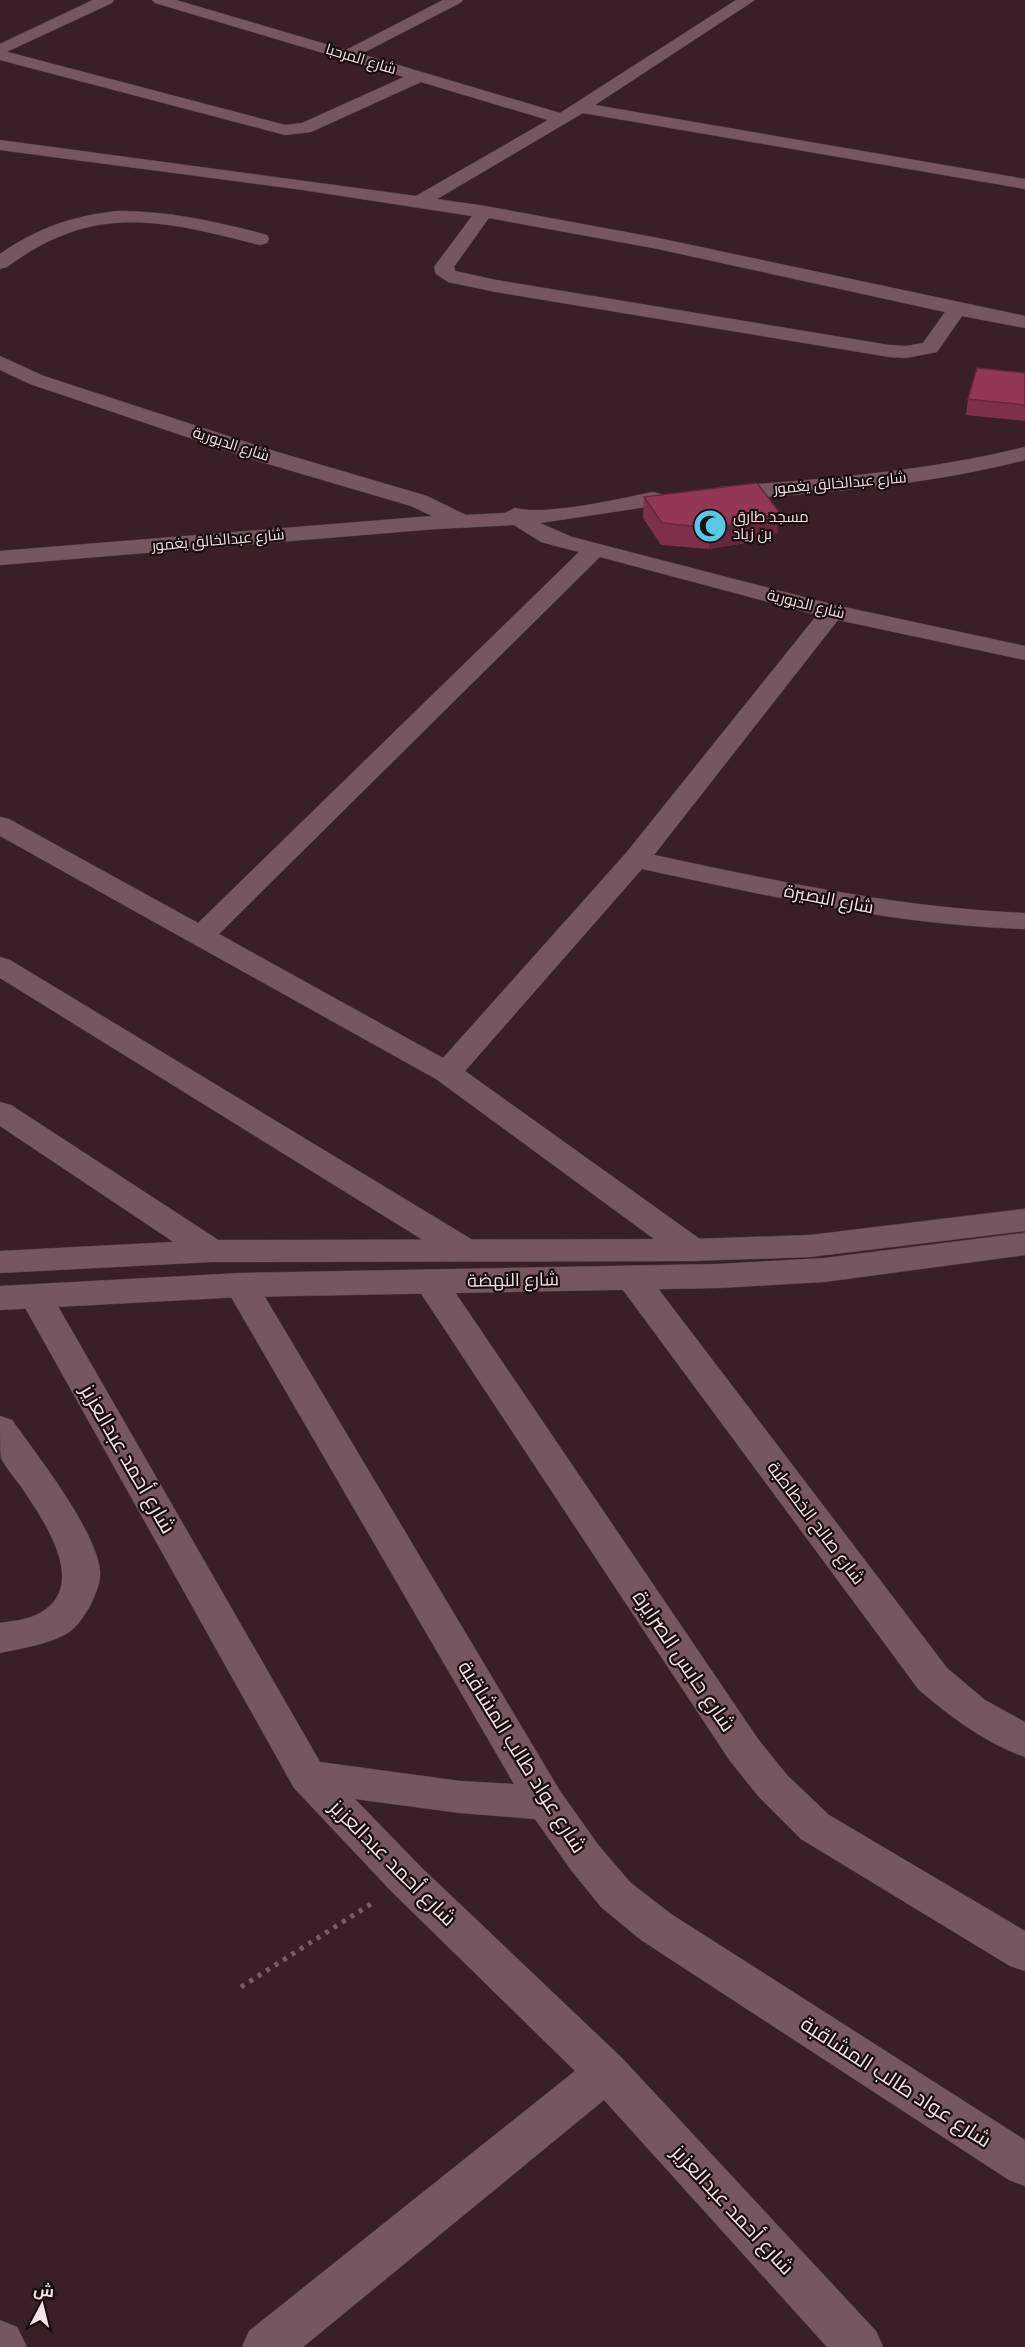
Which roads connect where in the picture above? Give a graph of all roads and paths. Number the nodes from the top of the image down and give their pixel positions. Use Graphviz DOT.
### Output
graph roads {
  1 [pos="106,0"];
  2 [pos="160,0"];
  3 [pos="455,0"];
  4 [pos="747,0"];
  5 [pos="0,50"];
  6 [pos="0,55"];
  7 [pos="348,55"];
  8 [pos="419,77"];
  9 [pos="578,107"];
  10 [pos="562,118"];
  11 [pos="0,145"];
  12 [pos="1025,184"];
  13 [pos="422,200"];
  14 [pos="485,211"];
  15 [pos="260,239"];
  16 [pos="8,250"];
  17 [pos="0,263"];
  18 [pos="957,309"];
  19 [pos="1025,322"];
  20 [pos="2,365"];
  21 [pos="1025,453"];
  22 [pos="701,495"];
  23 [pos="677,497"];
  24 [pos="547,511"];
  25 [pos="515,515"];
  26 [pos="452,521"];
  27 [pos="592,548"];
  28 [pos="0,558"];
  29 [pos="832,612"];
  30 [pos="1025,653"];
  31 [pos="0,825"];
  32 [pos="636,859"];
  33 [pos="1025,921"];
  34 [pos="202,935"];
  35 [pos="0,966"];
  36 [pos="447,1072"];
  37 [pos="0,1112"];
  38 [pos="1025,1220"];
  39 [pos="1025,1244"];
  40 [pos="464,1250"];
  41 [pos="692,1250"];
  42 [pos="212,1251"];
  43 [pos="0,1262"];
  44 [pos="632,1278"];
  45 [pos="430,1281"];
  46 [pos="241,1285"];
  47 [pos="18,1298"];
  48 [pos="0,1429"];
  49 [pos="0,1638"];
  50 [pos="1025,1741"];
  51 [pos="308,1777"];
  52 [pos="546,1803"];
  53 [pos="407,1880"];
  54 [pos="1025,1953"];
  55 [pos="241,1987"];
  56 [pos="606,2073"];
  57 [pos="1025,2165"];
  58 [pos="0,2343"];
  59 [pos="3,2347"];
  60 [pos="266,2347"];
  61 [pos="859,2347"];
  1 -- 5 [label="street"];
  2 -- 7 [label="street, شارع المرحبا"];
  3 -- 7 [label="street"];
  4 -- 9 [label="street"];
  6 -- 8 [label="street"];
  7 -- 8 [label="street, شارع المرحبا"];
  8 -- 10 [label="street, شارع المرحبا"];
  9 -- 10 [label="street"];
  9 -- 12 [label="street"];
  10 -- 13 [label="street"];
  11 -- 13 [label="street"];
  13 -- 14 [label="street"];
  14 -- 18 [label="street"];
  14 -- 18 [label="street"];
  15 -- 16 [label="street"];
  16 -- 17 [label="street"];
  18 -- 19 [label="street"];
  20 -- 26 [label="street, شارع الدبورية"];
  21 -- 22 [label="street, شارع عبدالخالق يغمور"];
  23 -- 24 [label="street, شارع عبدالخالق يغمور"];
  24 -- 25 [label="street, شارع عبدالخالق يغمور"];
  24 -- 27 [label="street, شارع الدبورية"];
  25 -- 26 [label="street, شارع عبدالخالق يغمور"];
  25 -- 27 [label="street, شارع الدبورية"];
  26 -- 28 [label="street, شارع عبدالخالق يغمور"];
  27 -- 29 [label="street, شارع الدبورية"];
  27 -- 34 [label="street"];
  29 -- 30 [label="street, شارع الدبورية"];
  29 -- 32 [label="street"];
  31 -- 34 [label="street"];
  32 -- 33 [label="street, شارع البصيرة"];
  32 -- 36 [label="street"];
  34 -- 36 [label="street"];
  35 -- 40 [label="street"];
  36 -- 41 [label="street"];
  37 -- 42 [label="street"];
  38 -- 41 [label="street, شارع النهضة"];
  39 -- 44 [label="street, شارع النهضة"];
  40 -- 41 [label="street, شارع النهضة"];
  40 -- 42 [label="street, شارع النهضة"];
  42 -- 43 [label="street, شارع النهضة"];
  44 -- 45 [label="street, شارع النهضة"];
  44 -- 50 [label="street, شارع صالح الخطاطبة"];
  45 -- 46 [label="street, شارع النهضة"];
  45 -- 54 [label="street, شارع حابس الصرايرة"];
  46 -- 47 [label="street, شارع النهضة"];
  46 -- 52 [label="street, شارع عواد طالب المشاقبة"];
  47 -- 51 [label="street, شارع أحمد عبدالعزيز"];
  48 -- 49 [label="street"];
  51 -- 52 [label="street"];
  51 -- 53 [label="street, شارع أحمد عبدالعزيز"];
  52 -- 57 [label="street, شارع عواد طالب المشاقبة"];
  53 -- 55 [label="path"];
  53 -- 56 [label="street, شارع أحمد عبدالعزيز"];
  56 -- 60 [label="street"];
  56 -- 61 [label="street, شارع أحمد عبدالعزيز"];
  58 -- 59 [label="street"];
}
